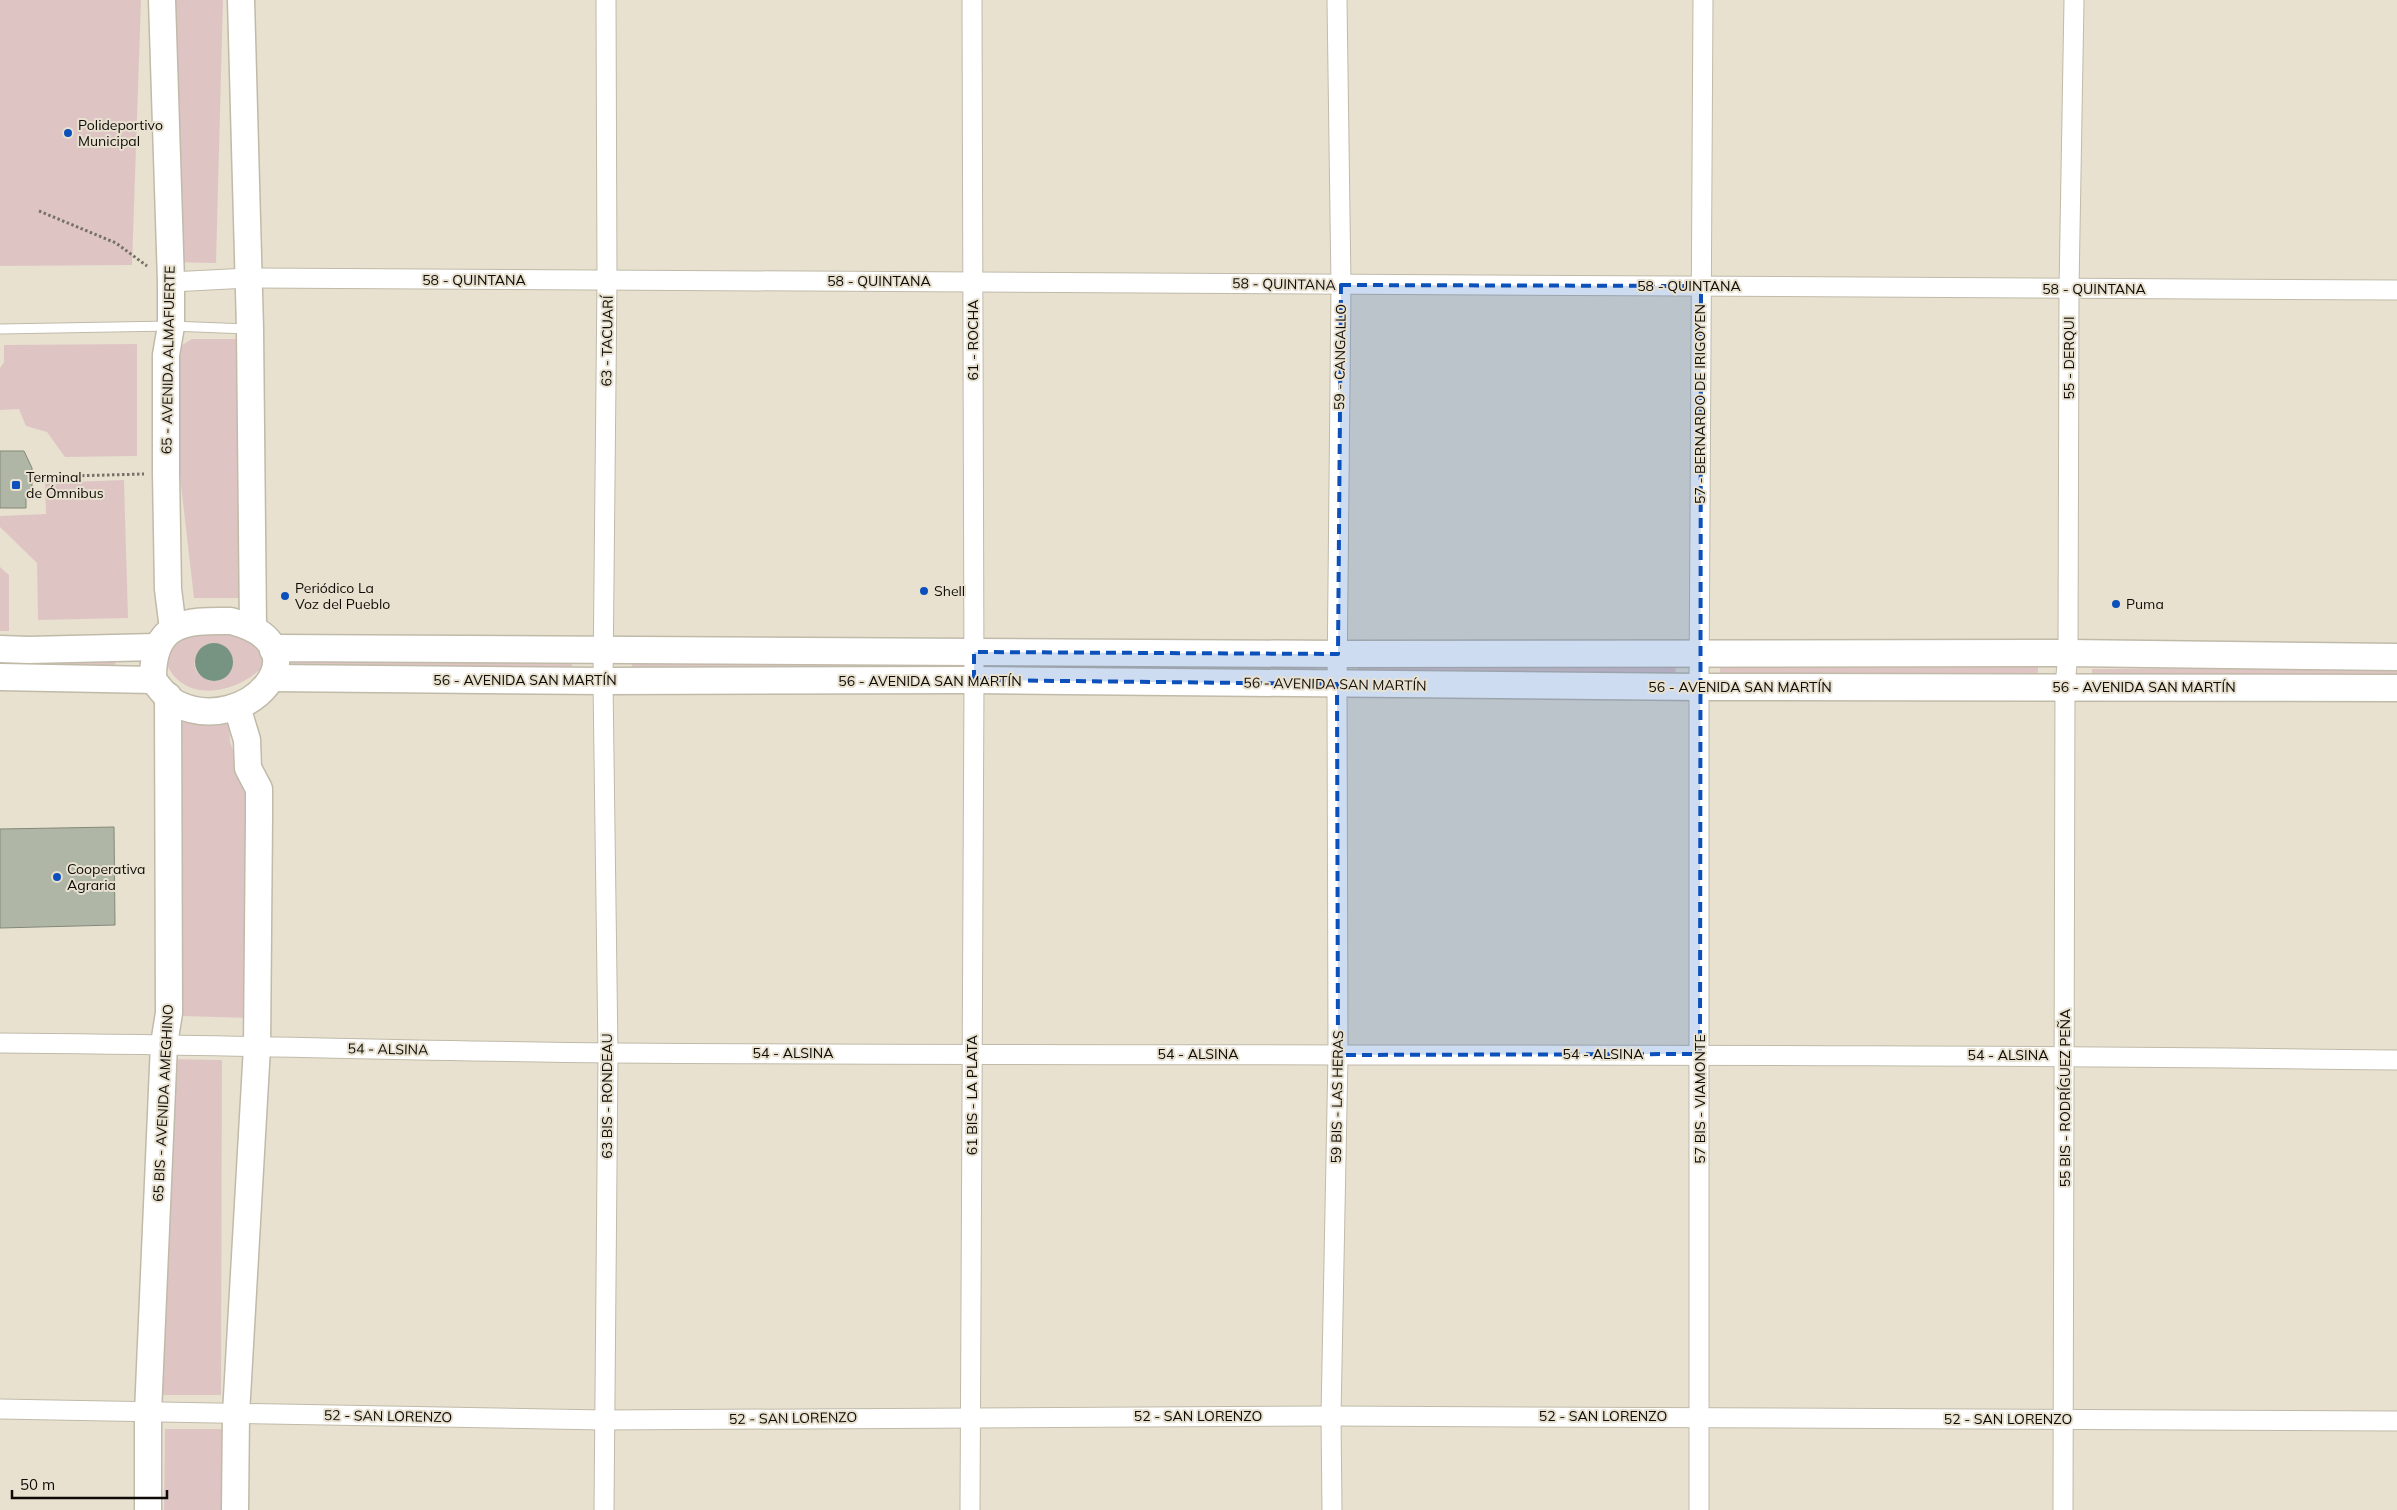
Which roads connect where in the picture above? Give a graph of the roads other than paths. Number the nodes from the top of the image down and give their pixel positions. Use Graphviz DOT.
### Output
graph roads {
  1 [pos="162,0"];
  2 [pos="241,0"];
  3 [pos="606,0"];
  4 [pos="972,0"];
  5 [pos="1337,0"];
  6 [pos="1703,0"];
  7 [pos="2074,0"];
  8 [pos="171,275"];
  9 [pos="248,278"];
  10 [pos="607,281"];
  11 [pos="973,281"];
  12 [pos="1341,285"];
  13 [pos="1701,286"];
  14 [pos="2069,290"];
  15 [pos="2397,290"];
  16 [pos="172,326"];
  17 [pos="0,329"];
  18 [pos="250,329"];
  19 [pos="253,628"];
  20 [pos="164,638"];
  21 [pos="0,649"];
  22 [pos="273,650"];
  23 [pos="603,651"];
  24 [pos="974,652"];
  25 [pos="1338,654"];
  26 [pos="2068,654"];
  27 [pos="1699,655"];
  28 [pos="2397,657"];
  29 [pos="0,677"];
  30 [pos="272,678"];
  31 [pos="974,680"];
  32 [pos="603,681"];
  33 [pos="1337,684"];
  34 [pos="2065,686"];
  35 [pos="1699,687"];
  36 [pos="160,688"];
  37 [pos="2397,688"];
  38 [pos="237,707"];
  39 [pos="0,1043"];
  40 [pos="164,1044"];
  41 [pos="257,1047"];
  42 [pos="608,1053"];
  43 [pos="972,1054"];
  44 [pos="1700,1054"];
  45 [pos="1338,1055"];
  46 [pos="2065,1056"];
  47 [pos="2397,1060"];
  48 [pos="0,1409"];
  49 [pos="148,1413"];
  50 [pos="236,1414"];
  51 [pos="970,1416"];
  52 [pos="1331,1416"];
  53 [pos="1698,1416"];
  54 [pos="2063,1419"];
  55 [pos="604,1420"];
  56 [pos="2397,1421"];
  57 [pos="148,1510"];
  58 [pos="236,1510"];
  59 [pos="604,1510"];
  60 [pos="970,1510"];
  61 [pos="1332,1510"];
  62 [pos="1699,1510"];
  63 [pos="2063,1510"];
  1 -- 8 [label="main road, 65 - AVENIDA ALMAFUERTE"];
  2 -- 9 [label="main road"];
  3 -- 10 [label="street, 63 - TACUARÍ"];
  4 -- 11 [label="street, 61 - ROCHA"];
  5 -- 12 [label="street, 59 - CANGALLO"];
  6 -- 13 [label="street, 57 - BERNARDO DE IRIGOYEN"];
  7 -- 14 [label="street, 55 - DERQUI"];
  8 -- 9 [label="street, 58 - QUINTANA"];
  8 -- 16 [label="main road, 65 - AVENIDA ALMAFUERTE"];
  9 -- 10 [label="street, 58 - QUINTANA"];
  9 -- 18 [label="main road"];
  10 -- 11 [label="street, 58 - QUINTANA"];
  10 -- 23 [label="street, 63 - TACUARÍ"];
  11 -- 12 [label="street, 58 - QUINTANA"];
  11 -- 24 [label="street, 61 - ROCHA"];
  12 -- 13 [label="street, 58 - QUINTANA"];
  12 -- 25 [label="street, 59 - CANGALLO"];
  13 -- 14 [label="street, 58 - QUINTANA"];
  13 -- 27 [label="street, 57 - BERNARDO DE IRIGOYEN"];
  14 -- 15 [label="street, 58 - QUINTANA"];
  14 -- 26 [label="street, 55 - DERQUI"];
  16 -- 17 [label="lane"];
  16 -- 18 [label="lane"];
  16 -- 20 [label="main road, 65 - AVENIDA ALMAFUERTE"];
  18 -- 19 [label="main road"];
  19 -- 20 [label="main road"];
  19 -- 22 [label="main road"];
  20 -- 21 [label="main road"];
  20 -- 36 [label="main road"];
  22 -- 23 [label="main road, 56 - AVENIDA SAN MARTÍN"];
  22 -- 30 [label="main road"];
  23 -- 24 [label="main road, 56 - AVENIDA SAN MARTÍN"];
  23 -- 32 [label="street, 63 - TACUARÍ"];
  24 -- 25 [label="main road, 56 - AVENIDA SAN MARTÍN"];
  24 -- 31 [label="street, 61 - ROCHA"];
  25 -- 27 [label="main road, 56 - AVENIDA SAN MARTÍN"];
  25 -- 33 [label="street, 59 - CANGALLO"];
  26 -- 27 [label="main road, 56 - AVENIDA SAN MARTÍN"];
  26 -- 28 [label="main road, 56 - AVENIDA SAN MARTÍN"];
  26 -- 34 [label="street, 55 - DERQUI"];
  27 -- 35 [label="street, 57 - BERNARDO DE IRIGOYEN"];
  29 -- 36 [label="main road"];
  30 -- 32 [label="main road, 56 - AVENIDA SAN MARTÍN"];
  30 -- 38 [label="main road"];
  31 -- 32 [label="main road, 56 - AVENIDA SAN MARTÍN"];
  31 -- 33 [label="main road, 56 - AVENIDA SAN MARTÍN"];
  31 -- 43 [label="street, 61 BIS - LA PLATA"];
  32 -- 42 [label="street, 63 BIS - RONDEAU"];
  33 -- 35 [label="main road, 56 - AVENIDA SAN MARTÍN"];
  33 -- 45 [label="street, 59 BIS - LAS HERAS"];
  34 -- 35 [label="main road, 56 - AVENIDA SAN MARTÍN"];
  34 -- 37 [label="main road, 56 - AVENIDA SAN MARTÍN"];
  34 -- 46 [label="street, 55 BIS - RODRÍGUEZ PEÑA"];
  35 -- 44 [label="street, 57 BIS - VIAMONTE"];
  36 -- 38 [label="main road"];
  36 -- 40 [label="main road, 65 BIS - AVENIDA AMEGHINO"];
  38 -- 41 [label="main road"];
  39 -- 40 [label="street, 54 - ALSINA"];
  40 -- 41 [label="street, 54 - ALSINA"];
  40 -- 49 [label="main road, 65 BIS - AVENIDA AMEGHINO"];
  41 -- 42 [label="street, 54 - ALSINA"];
  41 -- 50 [label="main road"];
  42 -- 43 [label="street, 54 - ALSINA"];
  42 -- 55 [label="street, 63 BIS - RONDEAU"];
  43 -- 45 [label="street, 54 - ALSINA"];
  43 -- 51 [label="street, 61 BIS - LA PLATA"];
  44 -- 45 [label="street, 54 - ALSINA"];
  44 -- 46 [label="street, 54 - ALSINA"];
  44 -- 53 [label="street, 57 BIS - VIAMONTE"];
  45 -- 52 [label="street, 59 BIS - LAS HERAS"];
  46 -- 47 [label="street, 54 - ALSINA"];
  46 -- 54 [label="street, 55 BIS - RODRÍGUEZ PEÑA"];
  48 -- 49 [label="street, 52 - SAN LORENZO"];
  49 -- 50 [label="street, 52 - SAN LORENZO"];
  49 -- 57 [label="main road, 65 BIS - AVENIDA AMEGHINO"];
  50 -- 55 [label="street, 52 - SAN LORENZO"];
  50 -- 58 [label="main road"];
  51 -- 52 [label="street, 52 - SAN LORENZO"];
  51 -- 55 [label="street, 52 - SAN LORENZO"];
  51 -- 60 [label="street, 61 BIS - LA PLATA"];
  52 -- 53 [label="street, 52 - SAN LORENZO"];
  52 -- 61 [label="street, 59 BIS - LAS HERAS"];
  53 -- 54 [label="street, 52 - SAN LORENZO"];
  53 -- 62 [label="street, 57 BIS - VIAMONTE"];
  54 -- 56 [label="street, 52 - SAN LORENZO"];
  54 -- 63 [label="street, 55 BIS - RODRÍGUEZ PEÑA"];
  55 -- 59 [label="street, 63 BIS - RONDEAU"];
}
